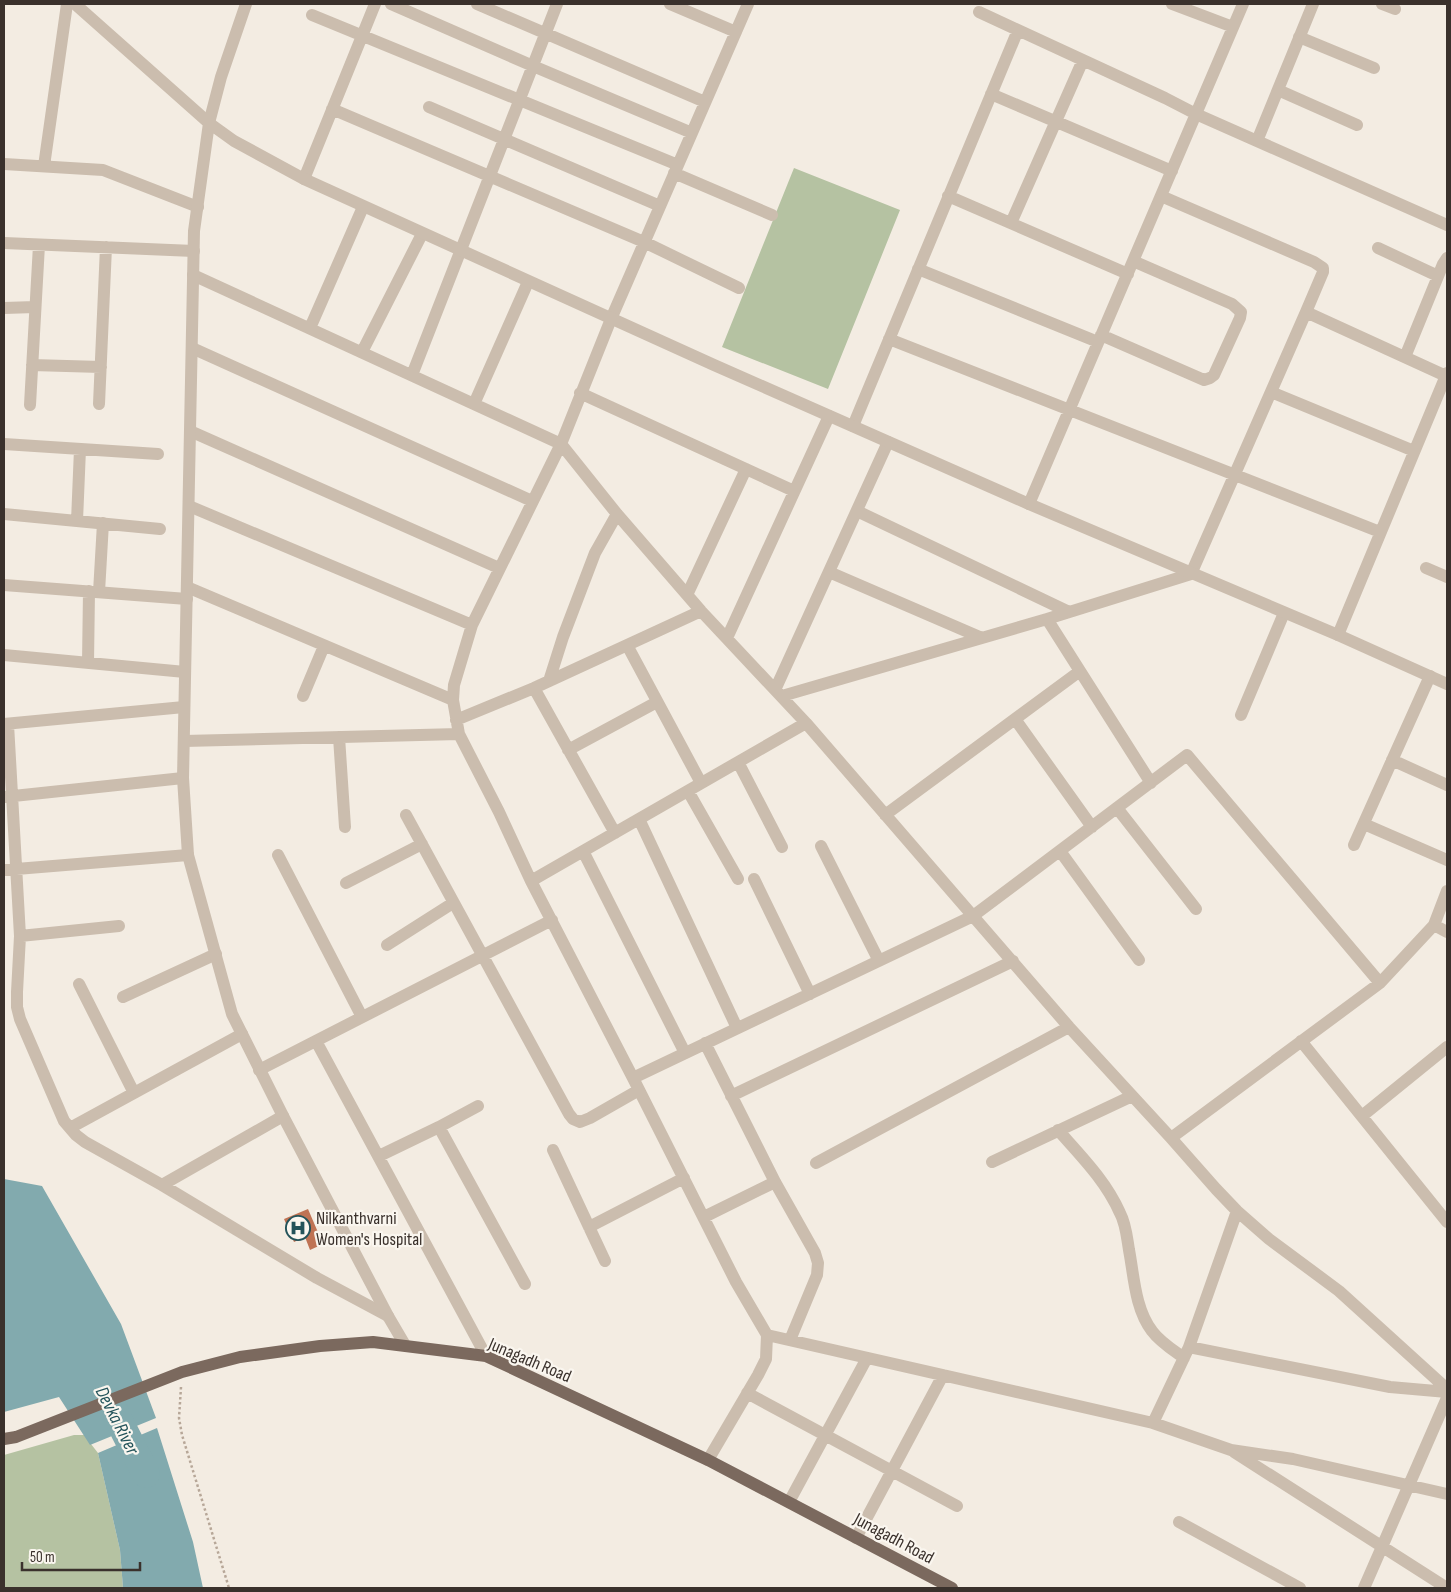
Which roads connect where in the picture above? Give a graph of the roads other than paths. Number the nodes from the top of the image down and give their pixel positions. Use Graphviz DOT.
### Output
graph roads {
  1 [pos="67,4"];
  2 [pos="75,4"];
  3 [pos="246,4"];
  4 [pos="375,4"];
  5 [pos="391,4"];
  6 [pos="477,4"];
  7 [pos="557,4"];
  8 [pos="670,4"];
  9 [pos="748,4"];
  10 [pos="1172,4"];
  11 [pos="1243,4"];
  12 [pos="1313,4"];
  13 [pos="1382,4"];
  14 [pos="1395,9"];
  15 [pos="979,12"];
  16 [pos="312,15"];
  17 [pos="1233,27"];
  18 [pos="1018,30"];
  19 [pos="736,32"];
  20 [pos="545,33"];
  21 [pos="362,36"];
  22 [pos="1300,37"];
  23 [pos="1083,60"];
  24 [pos="533,66"];
  25 [pos="1374,68"];
  26 [pos="1278,90"];
  27 [pos="991,94"];
  28 [pos="520,100"];
  29 [pos="705,102"];
  30 [pos="429,107"];
  31 [pos="332,110"];
  32 [pos="1196,114"];
  33 [pos="1056,121"];
  34 [pos="209,123"];
  35 [pos="1357,125"];
  36 [pos="692,133"];
  37 [pos="504,139"];
  38 [pos="1257,141"];
  39 [pos="4,164"];
  40 [pos="44,166"];
  41 [pos="676,169"];
  42 [pos="1172,171"];
  43 [pos="490,176"];
  44 [pos="304,179"];
  45 [pos="948,196"];
  46 [pos="1161,196"];
  47 [pos="660,206"];
  48 [pos="198,207"];
  49 [pos="363,207"];
  50 [pos="772,215"];
  51 [pos="1011,223"];
  52 [pos="1447,225"];
  53 [pos="422,234"];
  54 [pos="644,242"];
  55 [pos="4,243"];
  56 [pos="38,245"];
  57 [pos="106,247"];
  58 [pos="1378,248"];
  59 [pos="194,251"];
  60 [pos="460,252"];
  61 [pos="1447,258"];
  62 [pos="1133,261"];
  63 [pos="918,270"];
  64 [pos="1128,274"];
  65 [pos="193,275"];
  66 [pos="1438,276"];
  67 [pos="528,282"];
  68 [pos="740,288"];
  69 [pos="35,307"];
  70 [pos="4,308"];
  71 [pos="1306,312"];
  72 [pos="610,319"];
  73 [pos="310,328"];
  74 [pos="889,339"];
  75 [pos="1100,339"];
  76 [pos="192,348"];
  77 [pos="362,352"];
  78 [pos="1405,357"];
  79 [pos="32,365"];
  80 [pos="100,367"];
  81 [pos="1447,374"];
  82 [pos="412,376"];
  83 [pos="1271,392"];
  84 [pos="580,393"];
  85 [pos="99,404"];
  86 [pos="474,404"];
  87 [pos="30,405"];
  88 [pos="1070,410"];
  89 [pos="828,416"];
  90 [pos="853,426"];
  91 [pos="190,431"];
  92 [pos="888,442"];
  93 [pos="4,444"];
  94 [pos="561,444"];
  95 [pos="80,449"];
  96 [pos="1414,451"];
  97 [pos="158,454"];
  98 [pos="746,469"];
  99 [pos="1235,475"];
  100 [pos="794,491"];
  101 [pos="532,502"];
  102 [pos="1029,504"];
  103 [pos="189,506"];
  104 [pos="857,511"];
  105 [pos="4,514"];
  106 [pos="617,514"];
  107 [pos="77,521"];
  108 [pos="103,523"];
  109 [pos="160,529"];
  110 [pos="1380,532"];
  111 [pos="499,568"];
  112 [pos="1426,568"];
  113 [pos="829,572"];
  114 [pos="1191,574"];
  115 [pos="1447,577"];
  116 [pos="4,585"];
  117 [pos="94,592"];
  118 [pos="187,593"];
  119 [pos="687,595"];
  120 [pos="701,611"];
  121 [pos="1069,612"];
  122 [pos="1284,613"];
  123 [pos="1047,619"];
  124 [pos="472,625"];
  125 [pos="1338,635"];
  126 [pos="727,638"];
  127 [pos="982,638"];
  128 [pos="627,645"];
  129 [pos="324,646"];
  130 [pos="4,655"];
  131 [pos="88,663"];
  132 [pos="1080,671"];
  133 [pos="185,672"];
  134 [pos="1430,676"];
  135 [pos="549,681"];
  136 [pos="1447,684"];
  137 [pos="534,688"];
  138 [pos="778,693"];
  139 [pos="303,696"];
  140 [pos="453,700"];
  141 [pos="657,702"];
  142 [pos="184,707"];
  143 [pos="1242,715"];
  144 [pos="1015,719"];
  145 [pos="456,720"];
  146 [pos="806,722"];
  147 [pos="6,724"];
  148 [pos="459,734"];
  149 [pos="339,737"];
  150 [pos="184,741"];
  151 [pos="568,750"];
  152 [pos="1392,760"];
  153 [pos="738,762"];
  154 [pos="183,778"];
  155 [pos="701,783"];
  156 [pos="1151,783"];
  157 [pos="1447,785"];
  158 [pos="688,791"];
  159 [pos="8,797"];
  160 [pos="1117,808"];
  161 [pos="406,815"];
  162 [pos="885,815"];
  163 [pos="639,819"];
  164 [pos="1364,824"];
  165 [pos="346,827"];
  166 [pos="1092,827"];
  167 [pos="615,833"];
  168 [pos="422,844"];
  169 [pos="1354,845"];
  170 [pos="821,846"];
  171 [pos="782,847"];
  172 [pos="583,851"];
  173 [pos="1060,851"];
  174 [pos="188,854"];
  175 [pos="278,854"];
  176 [pos="1447,860"];
  177 [pos="10,869"];
  178 [pos="738,879"];
  179 [pos="754,879"];
  180 [pos="531,881"];
  181 [pos="346,883"];
  182 [pos="1447,891"];
  183 [pos="453,903"];
  184 [pos="1196,909"];
  185 [pos="973,916"];
  186 [pos="552,920"];
  187 [pos="1434,925"];
  188 [pos="119,926"];
  189 [pos="1447,932"];
  190 [pos="20,936"];
  191 [pos="387,945"];
  192 [pos="216,954"];
  193 [pos="482,955"];
  194 [pos="1139,960"];
  195 [pos="879,961"];
  196 [pos="1013,961"];
  197 [pos="1380,983"];
  198 [pos="79,984"];
  199 [pos="810,994"];
  200 [pos="123,996"];
  201 [pos="362,1017"];
  202 [pos="1069,1027"];
  203 [pos="737,1028"];
  204 [pos="242,1034"];
  205 [pos="316,1041"];
  206 [pos="1301,1041"];
  207 [pos="705,1043"];
  208 [pos="1446,1050"];
  209 [pos="685,1053"];
  210 [pos="259,1070"];
  211 [pos="633,1078"];
  212 [pos="639,1090"];
  213 [pos="134,1093"];
  214 [pos="731,1096"];
  215 [pos="1132,1096"];
  216 [pos="478,1106"];
  217 [pos="283,1116"];
  218 [pos="1362,1116"];
  219 [pos="439,1127"];
  220 [pos="70,1128"];
  221 [pos="1058,1130"];
  222 [pos="1171,1138"];
  223 [pos="553,1150"];
  224 [pos="378,1156"];
  225 [pos="992,1162"];
  226 [pos="816,1163"];
  227 [pos="684,1178"];
  228 [pos="775,1182"];
  229 [pos="162,1185"];
  230 [pos="1238,1211"];
  231 [pos="704,1217"];
  232 [pos="1447,1222"];
  233 [pos="589,1227"];
  234 [pos="605,1261"];
  235 [pos="525,1284"];
  236 [pos="388,1316"];
  237 [pos="767,1335"];
  238 [pos="790,1340"];
  239 [pos="405,1345"];
  240 [pos="1187,1352"];
  241 [pos="486,1356"];
  242 [pos="867,1358"];
  243 [pos="943,1375"];
  244 [pos="1447,1390"];
  245 [pos="747,1393"];
  246 [pos="1447,1398"];
  247 [pos="1153,1423"];
  248 [pos="825,1435"];
  249 [pos="10,1438"];
  250 [pos="1231,1450"];
  251 [pos="708,1460"];
  252 [pos="892,1471"];
  253 [pos="1409,1485"];
  254 [pos="1447,1494"];
  255 [pos="789,1502"];
  256 [pos="957,1506"];
  257 [pos="1178,1522"];
  258 [pos="856,1538"];
  259 [pos="1382,1547"];
  260 [pos="952,1588"];
  261 [pos="1300,1588"];
  262 [pos="1364,1588"];
  263 [pos="1447,1588"];
  1 -- 40 [label="street"];
  2 -- 34 [label="street"];
  3 -- 34 [label="street"];
  4 -- 21 [label="street"];
  5 -- 24 [label="street"];
  6 -- 20 [label="street"];
  7 -- 20 [label="street"];
  8 -- 19 [label="street"];
  9 -- 19 [label="street"];
  10 -- 17 [label="street"];
  11 -- 17 [label="street"];
  12 -- 22 [label="street"];
  13 -- 14 [label="street"];
  15 -- 18 [label="street"];
  16 -- 21 [label="street"];
  17 -- 32 [label="street"];
  18 -- 23 [label="street"];
  18 -- 27 [label="street"];
  19 -- 29 [label="street"];
  20 -- 24 [label="street"];
  20 -- 29 [label="street"];
  21 -- 28 [label="street"];
  21 -- 31 [label="street"];
  22 -- 25 [label="street"];
  22 -- 26 [label="street"];
  23 -- 32 [label="street"];
  23 -- 33 [label="street"];
  24 -- 28 [label="street"];
  24 -- 36 [label="street"];
  26 -- 35 [label="street"];
  26 -- 38 [label="street"];
  27 -- 33 [label="street"];
  27 -- 45 [label="street"];
  28 -- 37 [label="street"];
  28 -- 41 [label="street"];
  29 -- 36 [label="street"];
  30 -- 37 [label="street"];
  31 -- 43 [label="street"];
  31 -- 44 [label="street"];
  32 -- 38 [label="street"];
  32 -- 42 [label="street"];
  33 -- 42 [label="street"];
  33 -- 51 [label="street"];
  34 -- 44 [label="street"];
  34 -- 48 [label="street"];
  36 -- 41 [label="street"];
  37 -- 43 [label="street"];
  37 -- 47 [label="street"];
  38 -- 52 [label="street"];
  39 -- 40 [label="street"];
  40 -- 48 [label="street"];
  41 -- 47 [label="street"];
  41 -- 50 [label="street"];
  42 -- 46 [label="street"];
  43 -- 54 [label="street"];
  43 -- 60 [label="street"];
  44 -- 49 [label="street"];
  45 -- 51 [label="street"];
  45 -- 63 [label="street"];
  46 -- 62 [label="street"];
  46 -- 71 [label="street"];
  47 -- 54 [label="street"];
  48 -- 59 [label="street"];
  49 -- 53 [label="street"];
  49 -- 73 [label="street"];
  51 -- 64 [label="street"];
  53 -- 60 [label="street"];
  53 -- 77 [label="street"];
  54 -- 68 [label="street"];
  54 -- 72 [label="street"];
  55 -- 56 [label="street"];
  56 -- 57 [label="street"];
  56 -- 69 [label="street"];
  57 -- 59 [label="street"];
  57 -- 80 [label="street"];
  58 -- 66 [label="street"];
  59 -- 65 [label="street"];
  60 -- 67 [label="street"];
  60 -- 82 [label="street"];
  61 -- 66 [label="street"];
  62 -- 64 [label="street"];
  62 -- 75 [label="street"];
  63 -- 74 [label="street"];
  63 -- 75 [label="street"];
  64 -- 75 [label="street"];
  65 -- 73 [label="street"];
  65 -- 76 [label="street"];
  66 -- 78 [label="street"];
  67 -- 72 [label="street"];
  67 -- 86 [label="street"];
  69 -- 70 [label="street"];
  69 -- 79 [label="street"];
  71 -- 78 [label="street"];
  71 -- 83 [label="street"];
  72 -- 84 [label="street"];
  72 -- 89 [label="street"];
  73 -- 77 [label="street"];
  74 -- 88 [label="street"];
  74 -- 90 [label="street"];
  75 -- 88 [label="street"];
  76 -- 91 [label="street"];
  76 -- 101 [label="street"];
  77 -- 82 [label="street"];
  78 -- 81 [label="street"];
  79 -- 80 [label="street"];
  79 -- 87 [label="street"];
  80 -- 85 [label="street"];
  81 -- 96 [label="street"];
  82 -- 86 [label="street"];
  83 -- 96 [label="street"];
  83 -- 99 [label="street"];
  84 -- 94 [label="street"];
  84 -- 98 [label="street"];
  86 -- 94 [label="street"];
  88 -- 99 [label="street"];
  88 -- 102 [label="street"];
  89 -- 90 [label="street"];
  89 -- 100 [label="street"];
  90 -- 92 [label="street"];
  91 -- 103 [label="street"];
  91 -- 111 [label="street"];
  92 -- 102 [label="street"];
  92 -- 104 [label="street"];
  93 -- 95 [label="street"];
  94 -- 101 [label="street"];
  94 -- 106 [label="street"];
  95 -- 97 [label="street"];
  95 -- 107 [label="street"];
  96 -- 110 [label="street"];
  98 -- 100 [label="street"];
  98 -- 119 [label="street"];
  99 -- 110 [label="street"];
  99 -- 114 [label="street"];
  100 -- 126 [label="street"];
  101 -- 111 [label="street"];
  102 -- 114 [label="street"];
  103 -- 118 [label="street"];
  103 -- 124 [label="street"];
  104 -- 113 [label="street"];
  104 -- 121 [label="street"];
  105 -- 107 [label="street"];
  106 -- 119 [label="street"];
  106 -- 135 [label="street"];
  107 -- 108 [label="street"];
  108 -- 109 [label="street"];
  108 -- 117 [label="street"];
  110 -- 125 [label="street"];
  111 -- 124 [label="street"];
  112 -- 115 [label="street"];
  113 -- 127 [label="street"];
  113 -- 138 [label="street"];
  114 -- 121 [label="street"];
  114 -- 122 [label="street"];
  116 -- 117 [label="street"];
  117 -- 118 [label="street"];
  117 -- 131 [label="street"];
  118 -- 129 [label="street"];
  118 -- 133 [label="street"];
  119 -- 120 [label="street"];
  120 -- 126 [label="street"];
  120 -- 128 [label="street"];
  121 -- 123 [label="street"];
  122 -- 125 [label="street"];
  122 -- 143 [label="street"];
  123 -- 127 [label="street"];
  123 -- 132 [label="street"];
  124 -- 140 [label="street"];
  125 -- 134 [label="street"];
  126 -- 138 [label="street"];
  127 -- 138 [label="street"];
  128 -- 135 [label="street"];
  128 -- 141 [label="street"];
  129 -- 139 [label="street"];
  129 -- 140 [label="street"];
  130 -- 131 [label="street"];
  131 -- 133 [label="street"];
  132 -- 144 [label="street"];
  132 -- 156 [label="street"];
  133 -- 142 [label="street"];
  134 -- 136 [label="street"];
  134 -- 152 [label="street"];
  135 -- 137 [label="street"];
  137 -- 145 [label="street"];
  137 -- 151 [label="street"];
  138 -- 146 [label="street"];
  140 -- 145 [label="street"];
  141 -- 151 [label="street"];
  141 -- 155 [label="street"];
  142 -- 147 [label="street"];
  142 -- 150 [label="street"];
  144 -- 162 [label="street"];
  144 -- 166 [label="street"];
  145 -- 148 [label="street"];
  146 -- 153 [label="street"];
  146 -- 162 [label="street"];
  147 -- 159 [label="street"];
  148 -- 149 [label="street"];
  148 -- 180 [label="street"];
  149 -- 150 [label="street"];
  149 -- 165 [label="street"];
  150 -- 154 [label="street"];
  151 -- 167 [label="street"];
  152 -- 157 [label="street"];
  152 -- 164 [label="street"];
  153 -- 155 [label="street"];
  153 -- 171 [label="street"];
  154 -- 159 [label="street"];
  154 -- 174 [label="street"];
  155 -- 158 [label="street"];
  156 -- 160 [label="street"];
  156 -- 197 [label="street"];
  158 -- 163 [label="street"];
  158 -- 178 [label="street"];
  159 -- 177 [label="street"];
  160 -- 166 [label="street"];
  160 -- 184 [label="street"];
  161 -- 168 [label="street"];
  162 -- 185 [label="street"];
  163 -- 167 [label="street"];
  163 -- 203 [label="street"];
  164 -- 169 [label="street"];
  164 -- 176 [label="street"];
  166 -- 173 [label="street"];
  167 -- 172 [label="street"];
  168 -- 181 [label="street"];
  168 -- 183 [label="street"];
  170 -- 195 [label="street"];
  172 -- 180 [label="street"];
  172 -- 209 [label="street"];
  173 -- 185 [label="street"];
  173 -- 194 [label="street"];
  174 -- 177 [label="street"];
  174 -- 192 [label="street"];
  175 -- 201 [label="street"];
  177 -- 190 [label="street"];
  179 -- 199 [label="street"];
  180 -- 186 [label="street"];
  182 -- 187 [label="street"];
  183 -- 191 [label="street"];
  183 -- 193 [label="street"];
  185 -- 195 [label="street"];
  185 -- 196 [label="street"];
  186 -- 193 [label="street"];
  186 -- 211 [label="street"];
  187 -- 189 [label="street"];
  187 -- 197 [label="street"];
  188 -- 190 [label="street"];
  190 -- 220 [label="street"];
  192 -- 200 [label="street"];
  192 -- 204 [label="street"];
  193 -- 201 [label="street"];
  193 -- 212 [label="street"];
  195 -- 199 [label="street"];
  196 -- 202 [label="street"];
  196 -- 214 [label="street"];
  197 -- 206 [label="street"];
  198 -- 213 [label="street"];
  199 -- 203 [label="street"];
  201 -- 205 [label="street"];
  202 -- 215 [label="street"];
  202 -- 226 [label="street"];
  203 -- 207 [label="street"];
  204 -- 210 [label="street"];
  204 -- 213 [label="street"];
  205 -- 210 [label="street"];
  205 -- 224 [label="street"];
  206 -- 218 [label="street"];
  206 -- 222 [label="street"];
  207 -- 209 [label="street"];
  207 -- 214 [label="street"];
  208 -- 218 [label="street"];
  209 -- 211 [label="street"];
  210 -- 217 [label="street"];
  211 -- 212 [label="street"];
  212 -- 227 [label="street"];
  213 -- 220 [label="street"];
  214 -- 228 [label="street"];
  215 -- 221 [label="street"];
  215 -- 222 [label="street"];
  216 -- 219 [label="street"];
  217 -- 229 [label="street"];
  217 -- 236 [label="street"];
  218 -- 232 [label="street"];
  219 -- 224 [label="street"];
  219 -- 235 [label="street"];
  220 -- 229 [label="street"];
  221 -- 225 [label="street"];
  221 -- 240 [label="street"];
  222 -- 230 [label="street"];
  223 -- 233 [label="street"];
  224 -- 241 [label="street"];
  227 -- 231 [label="street"];
  227 -- 233 [label="street"];
  228 -- 231 [label="street"];
  228 -- 238 [label="street"];
  229 -- 236 [label="street"];
  230 -- 240 [label="street"];
  230 -- 244 [label="street"];
  231 -- 237 [label="street"];
  233 -- 234 [label="street"];
  236 -- 239 [label="street"];
  237 -- 238 [label="street"];
  237 -- 245 [label="street"];
  238 -- 242 [label="street"];
  239 -- 241 [label="main road, Junagadh Road"];
  239 -- 249 [label="main road, Junagadh Road"];
  240 -- 244 [label="street"];
  240 -- 247 [label="street"];
  241 -- 251 [label="main road, Junagadh Road"];
  242 -- 243 [label="street"];
  242 -- 248 [label="street"];
  243 -- 247 [label="street"];
  243 -- 252 [label="street"];
  245 -- 248 [label="street"];
  245 -- 251 [label="street"];
  246 -- 253 [label="street"];
  247 -- 250 [label="street"];
  248 -- 252 [label="street"];
  248 -- 255 [label="street"];
  250 -- 253 [label="street"];
  250 -- 259 [label="street"];
  251 -- 255 [label="main road, Junagadh Road"];
  252 -- 256 [label="street"];
  252 -- 258 [label="street"];
  253 -- 254 [label="street"];
  253 -- 259 [label="street"];
  255 -- 258 [label="main road, Junagadh Road"];
  257 -- 261 [label="street"];
  258 -- 260 [label="main road, Junagadh Road"];
  259 -- 262 [label="street"];
  259 -- 263 [label="street"];
}
